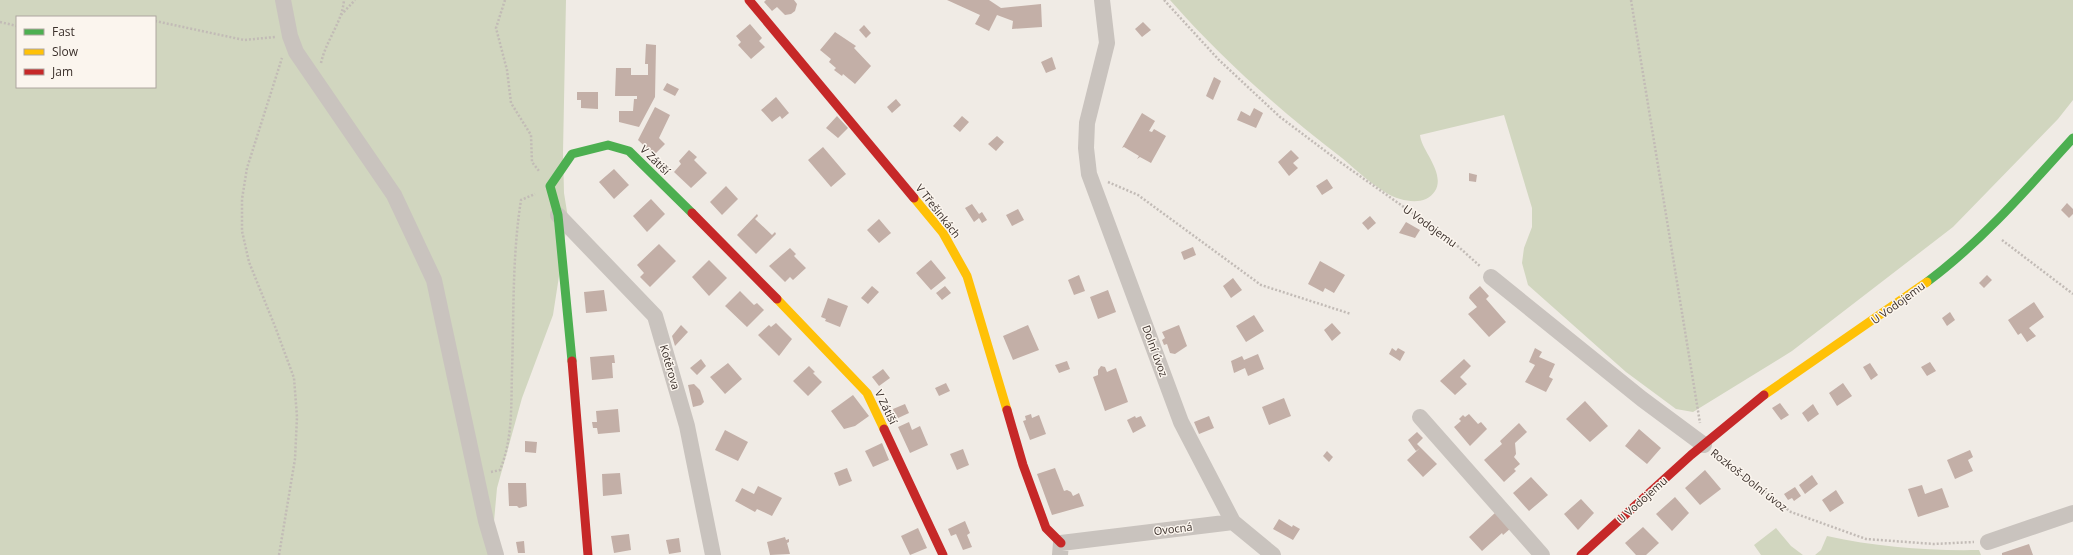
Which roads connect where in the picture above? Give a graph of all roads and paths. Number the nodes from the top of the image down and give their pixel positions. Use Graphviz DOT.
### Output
graph roads {
  1 [pos="283,0"];
  2 [pos="344,0"];
  3 [pos="355,0"];
  4 [pos="505,0"];
  5 [pos="749,0"];
  6 [pos="1102,0"];
  7 [pos="1164,0"];
  8 [pos="1632,0"];
  9 [pos="341,16"];
  10 [pos="156,21"];
  11 [pos="0,22"];
  12 [pos="16,26"];
  13 [pos="290,36"];
  14 [pos="319,85"];
  15 [pos="2073,138"];
  16 [pos="1089,174"];
  17 [pos="550,186"];
  18 [pos="558,215"];
  19 [pos="1989,230"];
  20 [pos="1491,277"];
  21 [pos="2073,294"];
  22 [pos="1351,314"];
  23 [pos="1420,417"];
  24 [pos="1704,444"];
  25 [pos="478,483"];
  26 [pos="2073,513"];
  27 [pos="1233,522"];
  28 [pos="1988,542"];
  29 [pos="1060,549"];
  30 [pos="279,555"];
  31 [pos="496,555"];
  32 [pos="588,555"];
  33 [pos="713,555"];
  34 [pos="943,555"];
  35 [pos="1273,555"];
  36 [pos="1542,555"];
  37 [pos="1580,555"];
  1 -- 13 [label="street"];
  2 -- 9 [label="path"];
  3 -- 9 [label="path"];
  4 -- 17 [label="path"];
  5 -- 29 [label="street, V Třešinkách"];
  6 -- 16 [label="street, Dolní úvoz"];
  7 -- 20 [label="path, U Vodojemu"];
  8 -- 24 [label="path"];
  9 -- 14 [label="path"];
  10 -- 13 [label="path"];
  11 -- 12 [label="path"];
  13 -- 14 [label="street"];
  13 -- 30 [label="path"];
  14 -- 25 [label="street"];
  15 -- 19 [label="street, U Vodojemu"];
  16 -- 22 [label="path"];
  16 -- 27 [label="street, Dolní úvoz"];
  17 -- 18 [label="street"];
  17 -- 25 [label="path"];
  17 -- 34 [label="street, V Zátiší"];
  18 -- 32 [label="street"];
  18 -- 33 [label="street, Kotěrova"];
  19 -- 21 [label="path"];
  19 -- 24 [label="street, U Vodojemu"];
  20 -- 24 [label="street"];
  23 -- 36 [label="street"];
  24 -- 28 [label="path, Rozkoš-Dolní úvoz"];
  24 -- 37 [label="street, U Vodojemu"];
  25 -- 31 [label="street"];
  26 -- 28 [label="street"];
  27 -- 29 [label="street, Ovocná"];
  27 -- 35 [label="street"];
}
